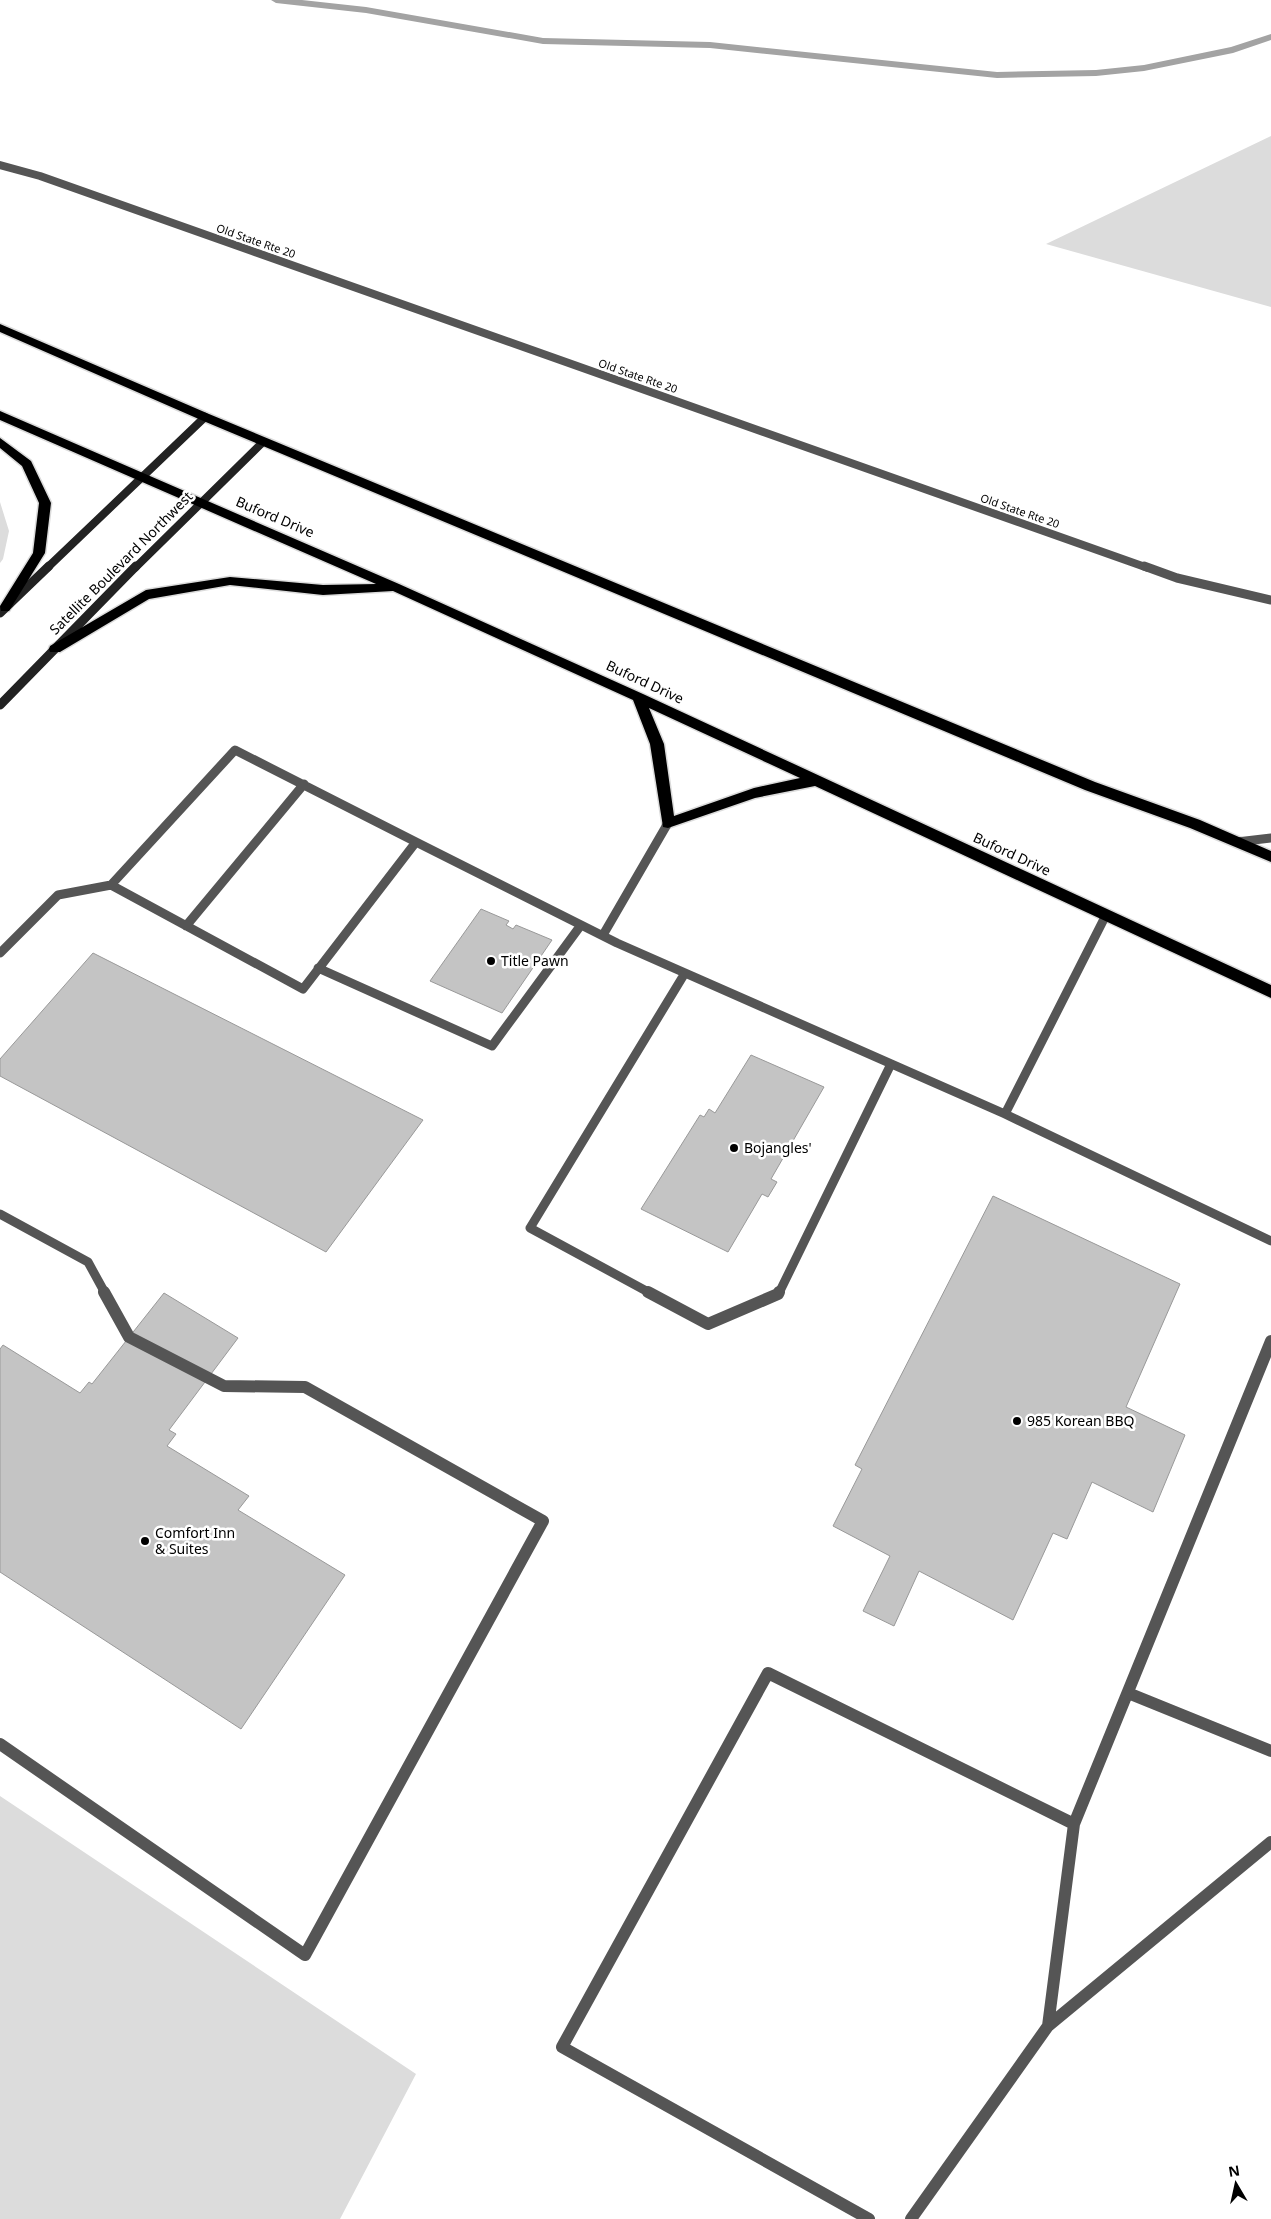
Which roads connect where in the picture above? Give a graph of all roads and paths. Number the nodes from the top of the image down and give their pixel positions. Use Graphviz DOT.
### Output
graph roads {
  1 [pos="0,165"];
  2 [pos="0,328"];
  3 [pos="0,415"];
  4 [pos="205,417"];
  5 [pos="0,442"];
  6 [pos="264,442"];
  7 [pos="141,476"];
  8 [pos="200,502"];
  9 [pos="395,587"];
  10 [pos="1271,600"];
  11 [pos="2,611"];
  12 [pos="55,649"];
  13 [pos="638,697"];
  14 [pos="0,705"];
  15 [pos="816,780"];
  16 [pos="304,784"];
  17 [pos="668,823"];
  18 [pos="1271,838"];
  19 [pos="417,841"];
  20 [pos="1237,842"];
  21 [pos="1271,857"];
  22 [pos="111,885"];
  23 [pos="1106,915"];
  24 [pos="581,925"];
  25 [pos="186,926"];
  26 [pos="604,935"];
  27 [pos="0,953"];
  28 [pos="318,968"];
  29 [pos="685,972"];
  30 [pos="1271,992"];
  31 [pos="891,1064"];
  32 [pos="1005,1114"];
  33 [pos="0,1214"];
  34 [pos="1271,1240"];
  35 [pos="1271,1341"];
  36 [pos="1128,1693"];
  37 [pos="0,1744"];
  38 [pos="1271,1751"];
  39 [pos="1074,1824"];
  40 [pos="1271,1842"];
  41 [pos="1048,2026"];
  42 [pos="869,2219"];
  43 [pos="911,2219"];
  1 -- 10 [label="street, Old State Rte 20"];
  2 -- 4 [label="highway"];
  3 -- 7 [label="highway, Buford Drive"];
  4 -- 6 [label="highway"];
  4 -- 7 [label="main road"];
  5 -- 11 [label="highway"];
  6 -- 8 [label="main road, Satellite Boulevard Northwest"];
  6 -- 20 [label="highway"];
  7 -- 8 [label="highway, Buford Drive"];
  7 -- 11 [label="main road"];
  8 -- 9 [label="highway, Buford Drive"];
  8 -- 12 [label="main road, Satellite Boulevard Northwest"];
  9 -- 12 [label="highway"];
  9 -- 13 [label="highway, Buford Drive"];
  12 -- 14 [label="main road, Satellite Boulevard Northwest"];
  13 -- 15 [label="highway, Buford Drive"];
  13 -- 17 [label="highway"];
  15 -- 17 [label="highway"];
  15 -- 23 [label="highway, Buford Drive"];
  16 -- 19 [label="street"];
  16 -- 22 [label="street"];
  16 -- 25 [label="street"];
  17 -- 26 [label="street"];
  18 -- 20 [label="street"];
  19 -- 24 [label="street"];
  19 -- 28 [label="street"];
  20 -- 21 [label="highway"];
  22 -- 25 [label="street"];
  22 -- 27 [label="street"];
  23 -- 30 [label="highway, Buford Drive"];
  23 -- 32 [label="street"];
  24 -- 26 [label="street"];
  24 -- 28 [label="street"];
  25 -- 28 [label="street"];
  26 -- 29 [label="street"];
  29 -- 31 [label="street"];
  29 -- 31 [label="street"];
  31 -- 32 [label="street"];
  32 -- 34 [label="street"];
  33 -- 37 [label="street"];
  35 -- 36 [label="street"];
  36 -- 38 [label="street"];
  36 -- 39 [label="street"];
  39 -- 41 [label="street"];
  39 -- 42 [label="street"];
  40 -- 41 [label="street"];
  41 -- 43 [label="street"];
}
